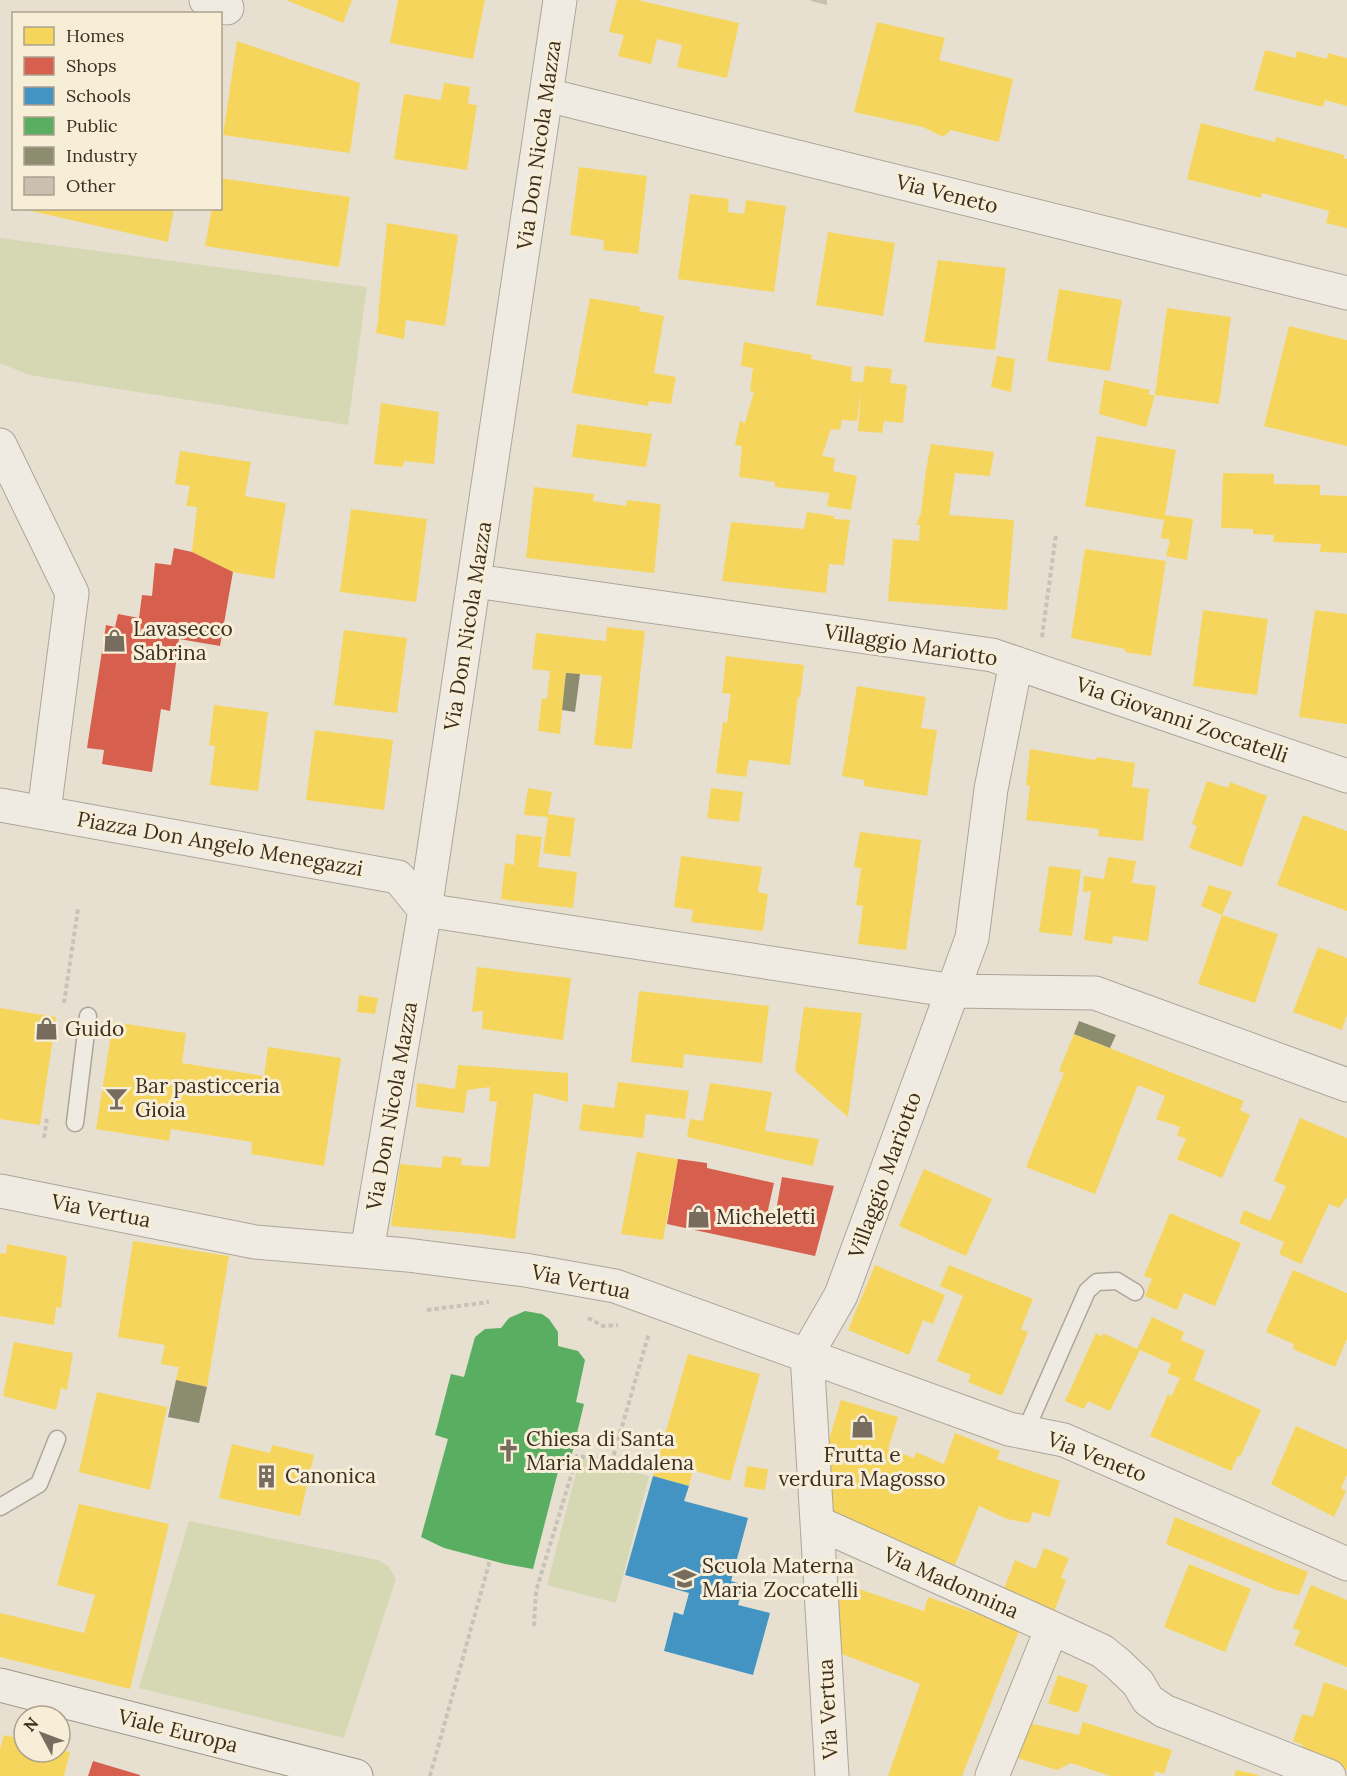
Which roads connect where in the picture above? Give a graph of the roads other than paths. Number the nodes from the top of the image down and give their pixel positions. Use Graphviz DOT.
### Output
graph roads {
  1 [pos="560,0"];
  2 [pos="547,95"];
  3 [pos="1347,292"];
  4 [pos="0,445"];
  5 [pos="475,581"];
  6 [pos="1027,667"];
  7 [pos="1347,776"];
  8 [pos="0,805"];
  9 [pos="44,812"];
  10 [pos="425,910"];
  11 [pos="954,991"];
  12 [pos="88,1016"];
  13 [pos="1347,1085"];
  14 [pos="75,1123"];
  15 [pos="0,1191"];
  16 [pos="367,1251"];
  17 [pos="1135,1292"];
  18 [pos="807,1354"];
  19 [pos="1025,1432"];
  20 [pos="57,1439"];
  21 [pos="0,1507"];
  22 [pos="818,1523"];
  23 [pos="1347,1564"];
  24 [pos="1052,1628"];
  25 [pos="0,1685"];
  26 [pos="306,1770"];
  27 [pos="356,1776"];
  28 [pos="832,1776"];
  29 [pos="992,1776"];
  30 [pos="1329,1776"];
  1 -- 2 [label="street, Via Don Nicola Mazza"];
  2 -- 3 [label="street, Via Veneto"];
  2 -- 5 [label="street, Via Don Nicola Mazza"];
  4 -- 9 [label="street"];
  5 -- 6 [label="street, Villaggio Mariotto"];
  5 -- 10 [label="street, Via Don Nicola Mazza"];
  6 -- 7 [label="street, Via Giovanni Zoccatelli"];
  6 -- 11 [label="street, Villaggio Mariotto"];
  8 -- 9 [label="street, Piazza Don Angelo Menegazzi"];
  9 -- 10 [label="street, Piazza Don Angelo Menegazzi"];
  10 -- 11 [label="street"];
  10 -- 16 [label="street, Via Don Nicola Mazza"];
  11 -- 13 [label="street"];
  11 -- 18 [label="street, Villaggio Mariotto"];
  12 -- 14 [label="lane"];
  15 -- 16 [label="street, Via Vertua"];
  16 -- 18 [label="street, Via Vertua"];
  17 -- 19 [label="lane"];
  18 -- 19 [label="street, Via Veneto"];
  18 -- 22 [label="street, Via Vertua"];
  19 -- 23 [label="street, Via Veneto"];
  20 -- 21 [label="lane"];
  22 -- 24 [label="street, Via Madonnina"];
  22 -- 28 [label="street, Via Vertua"];
  24 -- 29 [label="street"];
  24 -- 30 [label="street, Via Madonnina"];
  25 -- 26 [label="street, Viale Europa"];
  26 -- 27 [label="street, Viale Europa"];
}
